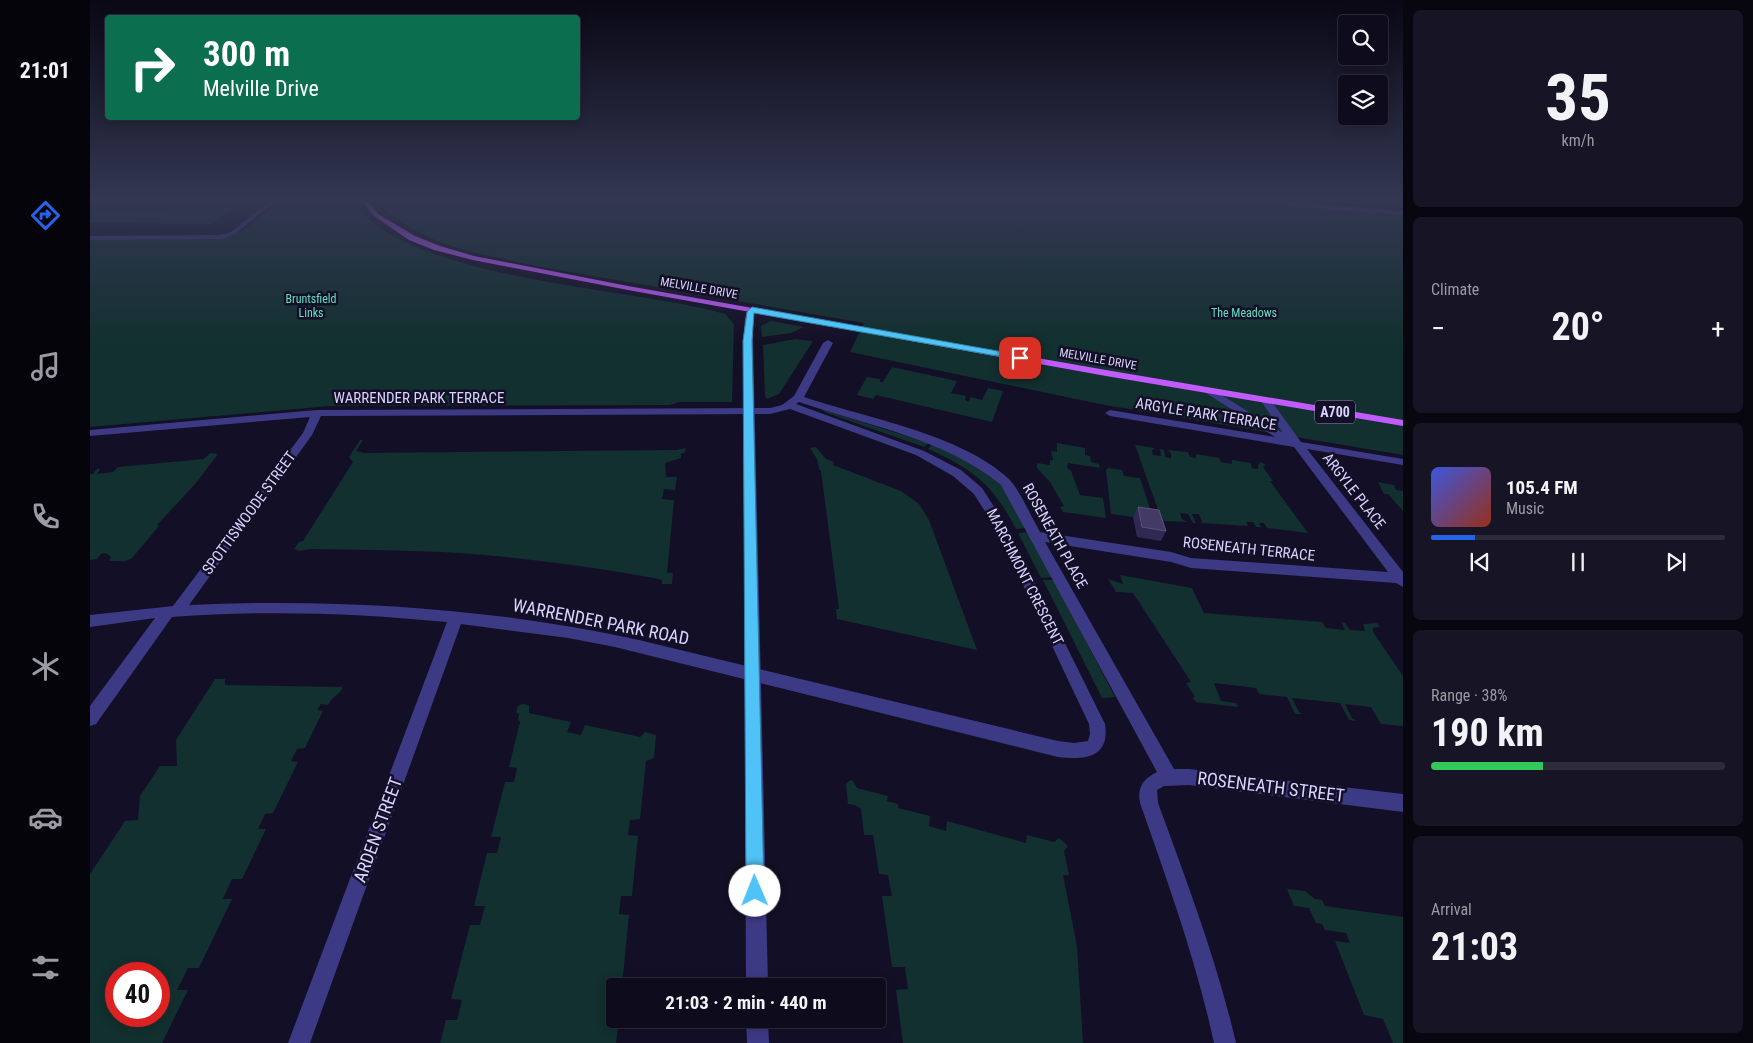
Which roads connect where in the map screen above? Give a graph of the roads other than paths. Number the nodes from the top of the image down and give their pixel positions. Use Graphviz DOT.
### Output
graph roads {
  1 [pos="435,247"];
  2 [pos="752,310"];
  3 [pos="828,343"];
  4 [pos="1210,391"];
  5 [pos="1266,401"];
  6 [pos="793,402"];
  7 [pos="749,412"];
  8 [pos="1110,413"];
  9 [pos="318,414"];
  10 [pos="1403,423"];
  11 [pos="90,433"];
  12 [pos="1297,444"];
  13 [pos="1403,462"];
  14 [pos="1037,536"];
  15 [pos="1402,580"];
  16 [pos="173,612"];
  17 [pos="456,618"];
  18 [pos="90,621"];
  19 [pos="753,675"];
  20 [pos="90,719"];
  21 [pos="1094,746"];
  22 [pos="1169,777"];
  23 [pos="1403,802"];
  24 [pos="757,978"];
  25 [pos="757,1028"];
  26 [pos="300,1043"];
  27 [pos="758,1043"];
  28 [pos="1225,1043"];
  1 -- 2 [label="main road, MELVILLE DRIVE / A700"];
  2 -- 4 [label="main road, MELVILLE DRIVE / A700"];
  2 -- 7 [label="street"];
  3 -- 6 [label="street"];
  4 -- 5 [label="main road, MELVILLE DRIVE / A700"];
  4 -- 12 [label="street, ARGYLE PLACE"];
  5 -- 10 [label="main road, MELVILLE DRIVE / A700"];
  5 -- 12 [label="street, ARGYLE PLACE"];
  6 -- 7 [label="street, WARRENDER PARK TERRACE"];
  6 -- 14 [label="street, ROSENEATH PLACE"];
  6 -- 21 [label="street, MARCHMONT CRESCENT"];
  7 -- 9 [label="street, WARRENDER PARK TERRACE"];
  7 -- 19 [label="street"];
  8 -- 12 [label="street, ARGYLE PARK TERRACE"];
  9 -- 11 [label="street, WARRENDER PARK TERRACE"];
  9 -- 16 [label="street, SPOTTISWOODE STREET"];
  12 -- 13 [label="street, ARGYLE PARK TERRACE"];
  12 -- 15 [label="street, ARGYLE PLACE"];
  14 -- 15 [label="street, ROSENEATH TERRACE"];
  14 -- 22 [label="street, ROSENEATH PLACE"];
  16 -- 17 [label="street, WARRENDER PARK ROAD"];
  16 -- 18 [label="street, WARRENDER PARK ROAD"];
  16 -- 20 [label="street, SPOTTISWOODE STREET"];
  17 -- 19 [label="street, WARRENDER PARK ROAD"];
  17 -- 26 [label="street, ARDEN STREET"];
  19 -- 21 [label="street, WARRENDER PARK ROAD"];
  19 -- 24 [label="street"];
  22 -- 23 [label="street, ROSENEATH STREET"];
  22 -- 28 [label="street"];
  25 -- 27 [label="street"];
}
